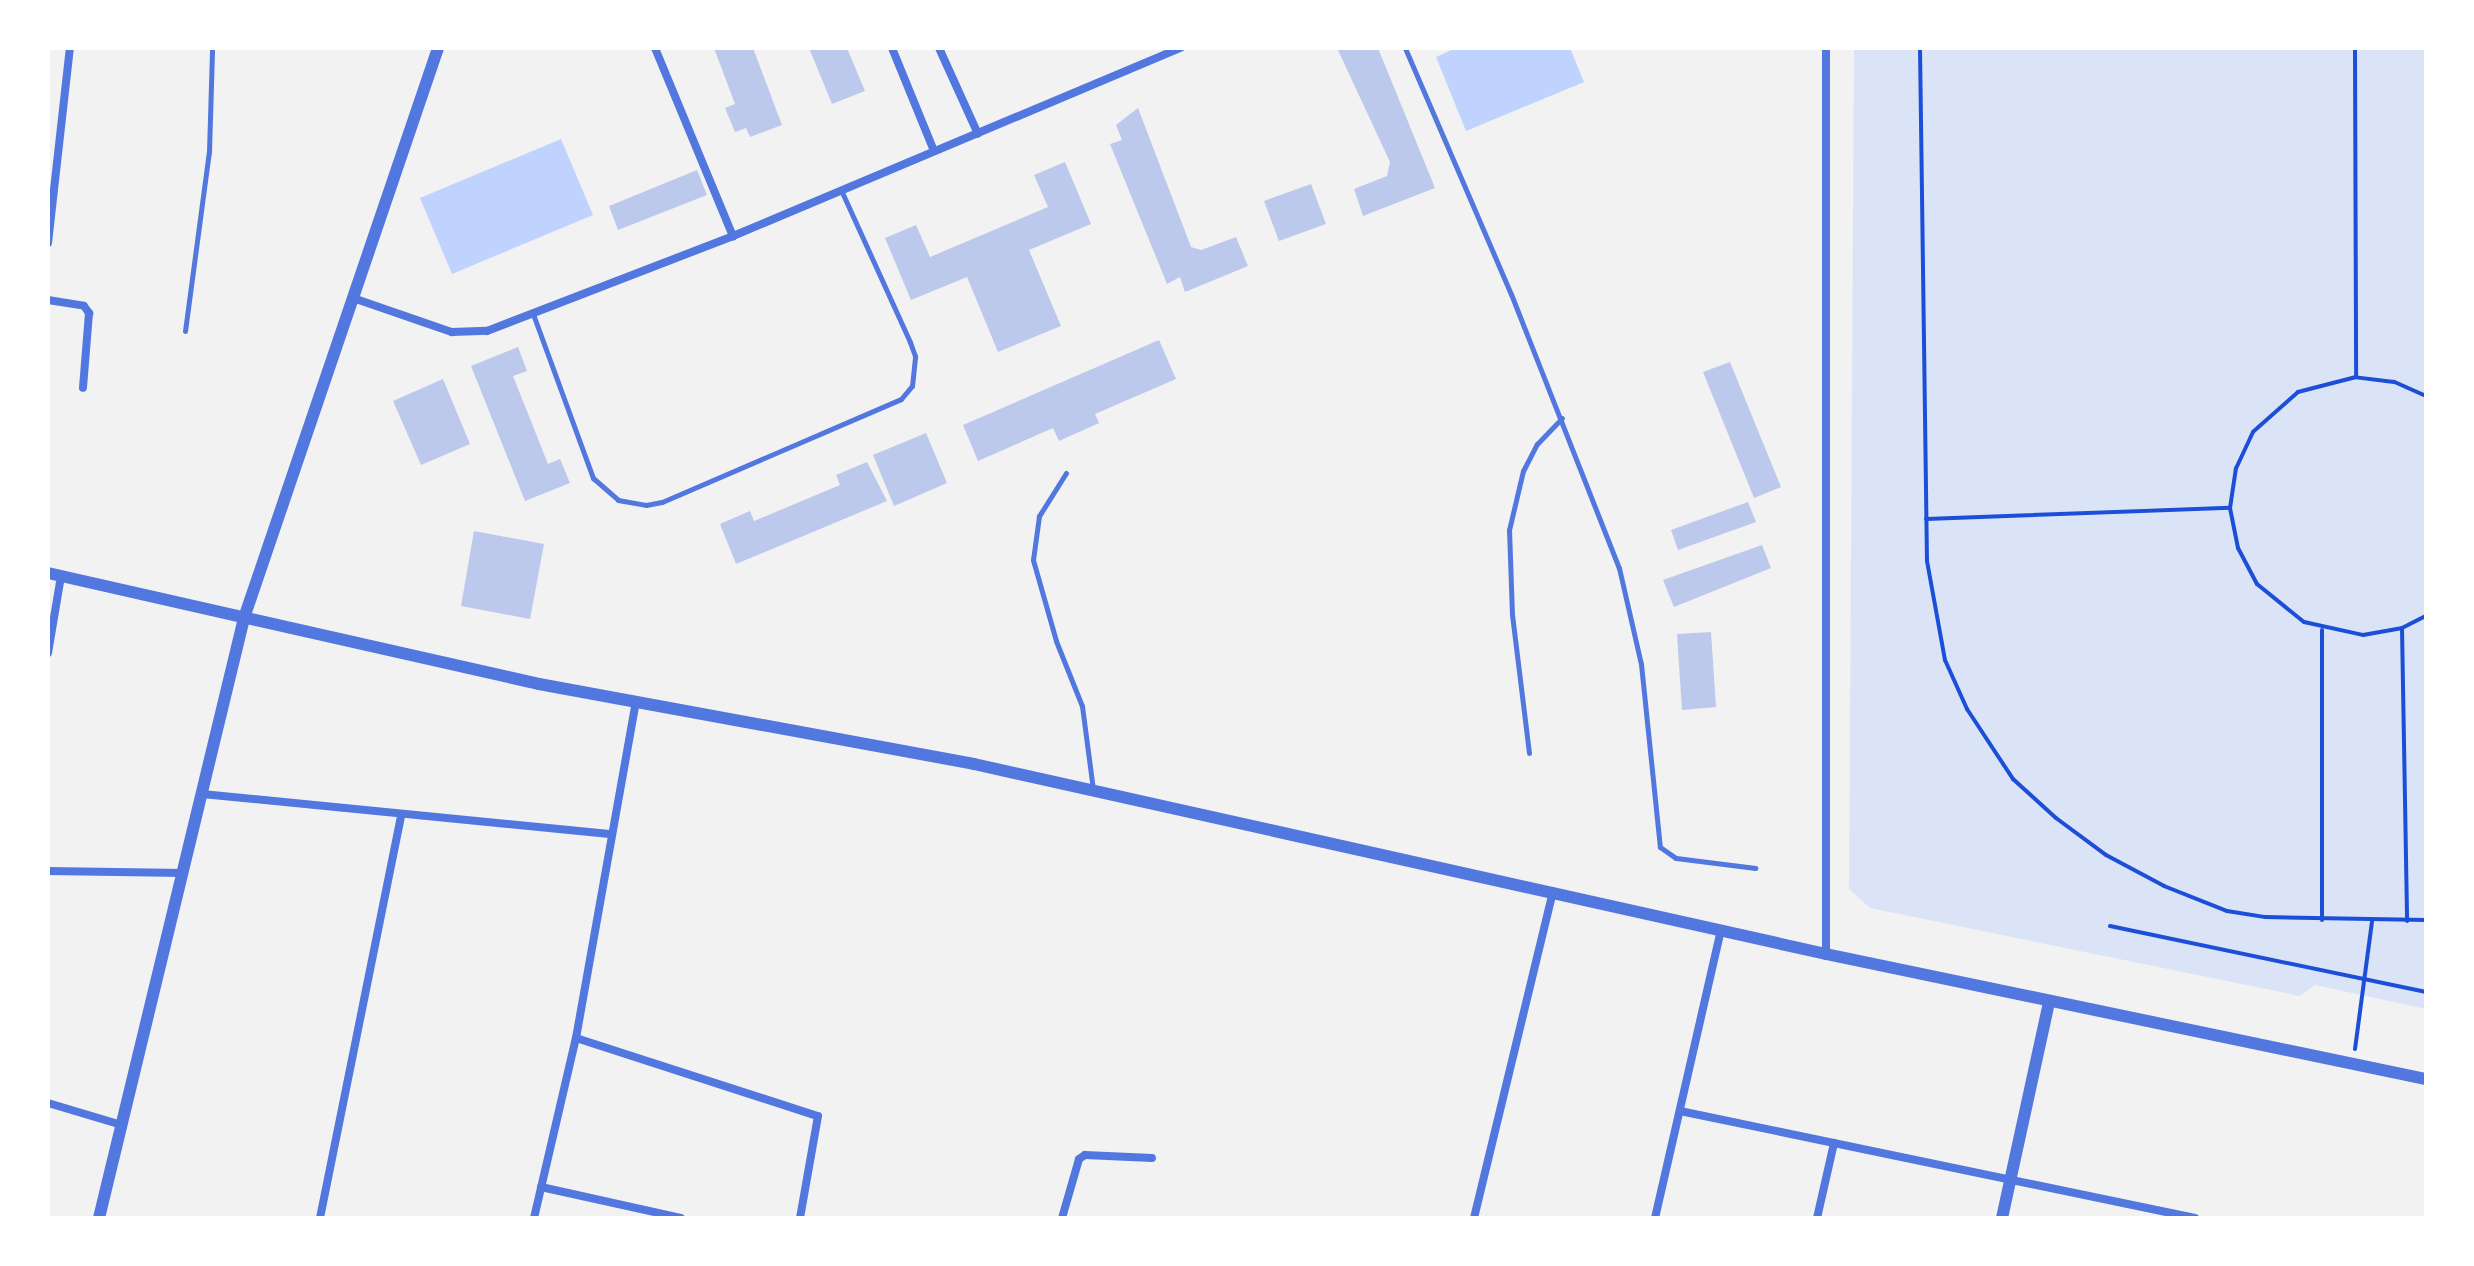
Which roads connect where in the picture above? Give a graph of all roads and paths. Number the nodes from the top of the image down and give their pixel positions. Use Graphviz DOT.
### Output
graph roads {
  1 [pos="70,48"];
  2 [pos="212,48"];
  3 [pos="438,48"];
  4 [pos="655,48"];
  5 [pos="892,48"];
  6 [pos="939,48"];
  7 [pos="1181,48"];
  8 [pos="1405,48"];
  9 [pos="1826,48"];
  10 [pos="1920,48"];
  11 [pos="2355,48"];
  12 [pos="978,134"];
  13 [pos="934,151"];
  14 [pos="841,190"];
  15 [pos="50,212"];
  16 [pos="733,236"];
  17 [pos="48,243"];
  18 [pos="353,298"];
  19 [pos="48,300"];
  20 [pos="533,314"];
  21 [pos="185,331"];
  22 [pos="2356,377"];
  23 [pos="83,388"];
  24 [pos="2426,396"];
  25 [pos="1562,418"];
  26 [pos="1066,473"];
  27 [pos="2230,508"];
  28 [pos="1926,519"];
  29 [pos="55,575"];
  30 [pos="2426,616"];
  31 [pos="244,618"];
  32 [pos="2402,628"];
  33 [pos="2322,630"];
  34 [pos="48,653"];
  35 [pos="636,702"];
  36 [pos="1529,753"];
  37 [pos="1093,790"];
  38 [pos="202,794"];
  39 [pos="401,815"];
  40 [pos="612,834"];
  41 [pos="1755,868"];
  42 [pos="48,871"];
  43 [pos="184,873"];
  44 [pos="1553,890"];
  45 [pos="2322,920"];
  46 [pos="2426,920"];
  47 [pos="2372,921"];
  48 [pos="2407,921"];
  49 [pos="2110,926"];
  50 [pos="1721,928"];
  51 [pos="1826,954"];
  52 [pos="2365,979"];
  53 [pos="2426,992"];
  54 [pos="2049,1002"];
  55 [pos="576,1038"];
  56 [pos="2353,1064"];
  57 [pos="2426,1079"];
  58 [pos="48,1103"];
  59 [pos="1680,1111"];
  60 [pos="122,1125"];
  61 [pos="1834,1143"];
  62 [pos="1152,1158"];
  63 [pos="2010,1181"];
  64 [pos="541,1187"];
  65 [pos="99,1218"];
  66 [pos="320,1218"];
  67 [pos="534,1218"];
  68 [pos="681,1218"];
  69 [pos="800,1218"];
  70 [pos="1062,1218"];
  71 [pos="1474,1218"];
  72 [pos="1655,1218"];
  73 [pos="1817,1218"];
  74 [pos="2002,1218"];
  75 [pos="2195,1218"];
  1 -- 15 [label="street"];
  2 -- 21 [label="lane"];
  3 -- 18 [label="street"];
  4 -- 16 [label="street"];
  5 -- 13 [label="street"];
  6 -- 12 [label="street"];
  7 -- 12 [label="street"];
  8 -- 25 [label="lane"];
  9 -- 51 [label="street"];
  10 -- 28 [label="path"];
  11 -- 22 [label="path"];
  12 -- 13 [label="street"];
  13 -- 14 [label="street"];
  14 -- 16 [label="street"];
  14 -- 20 [label="lane"];
  15 -- 17 [label="street"];
  16 -- 20 [label="street"];
  18 -- 20 [label="street"];
  18 -- 31 [label="street"];
  19 -- 23 [label="street"];
  22 -- 24 [label="path"];
  22 -- 27 [label="path"];
  25 -- 36 [label="lane"];
  25 -- 41 [label="lane"];
  26 -- 37 [label="lane"];
  27 -- 28 [label="path"];
  27 -- 33 [label="path"];
  28 -- 45 [label="path"];
  29 -- 31 [label="street"];
  29 -- 34 [label="street"];
  30 -- 32 [label="path"];
  31 -- 35 [label="street"];
  31 -- 38 [label="street"];
  32 -- 33 [label="path"];
  32 -- 48 [label="path"];
  33 -- 45 [label="path"];
  35 -- 37 [label="street"];
  35 -- 40 [label="street"];
  37 -- 44 [label="street"];
  38 -- 39 [label="street"];
  38 -- 43 [label="street"];
  39 -- 40 [label="street"];
  39 -- 66 [label="street"];
  40 -- 55 [label="street"];
  42 -- 43 [label="street"];
  43 -- 60 [label="street"];
  44 -- 50 [label="street"];
  44 -- 71 [label="street"];
  45 -- 47 [label="path"];
  46 -- 48 [label="path"];
  47 -- 48 [label="path"];
  47 -- 52 [label="path"];
  49 -- 52 [label="path"];
  50 -- 51 [label="street"];
  50 -- 59 [label="street"];
  51 -- 54 [label="street"];
  52 -- 53 [label="path"];
  52 -- 56 [label="path"];
  54 -- 56 [label="street"];
  54 -- 63 [label="street"];
  55 -- 64 [label="street"];
  55 -- 69 [label="street"];
  56 -- 57 [label="street"];
  58 -- 60 [label="street"];
  59 -- 61 [label="street"];
  59 -- 72 [label="street"];
  60 -- 65 [label="street"];
  61 -- 63 [label="street"];
  61 -- 73 [label="street"];
  62 -- 70 [label="street"];
  63 -- 74 [label="street"];
  63 -- 75 [label="street"];
  64 -- 67 [label="street"];
  64 -- 68 [label="street"];
}
